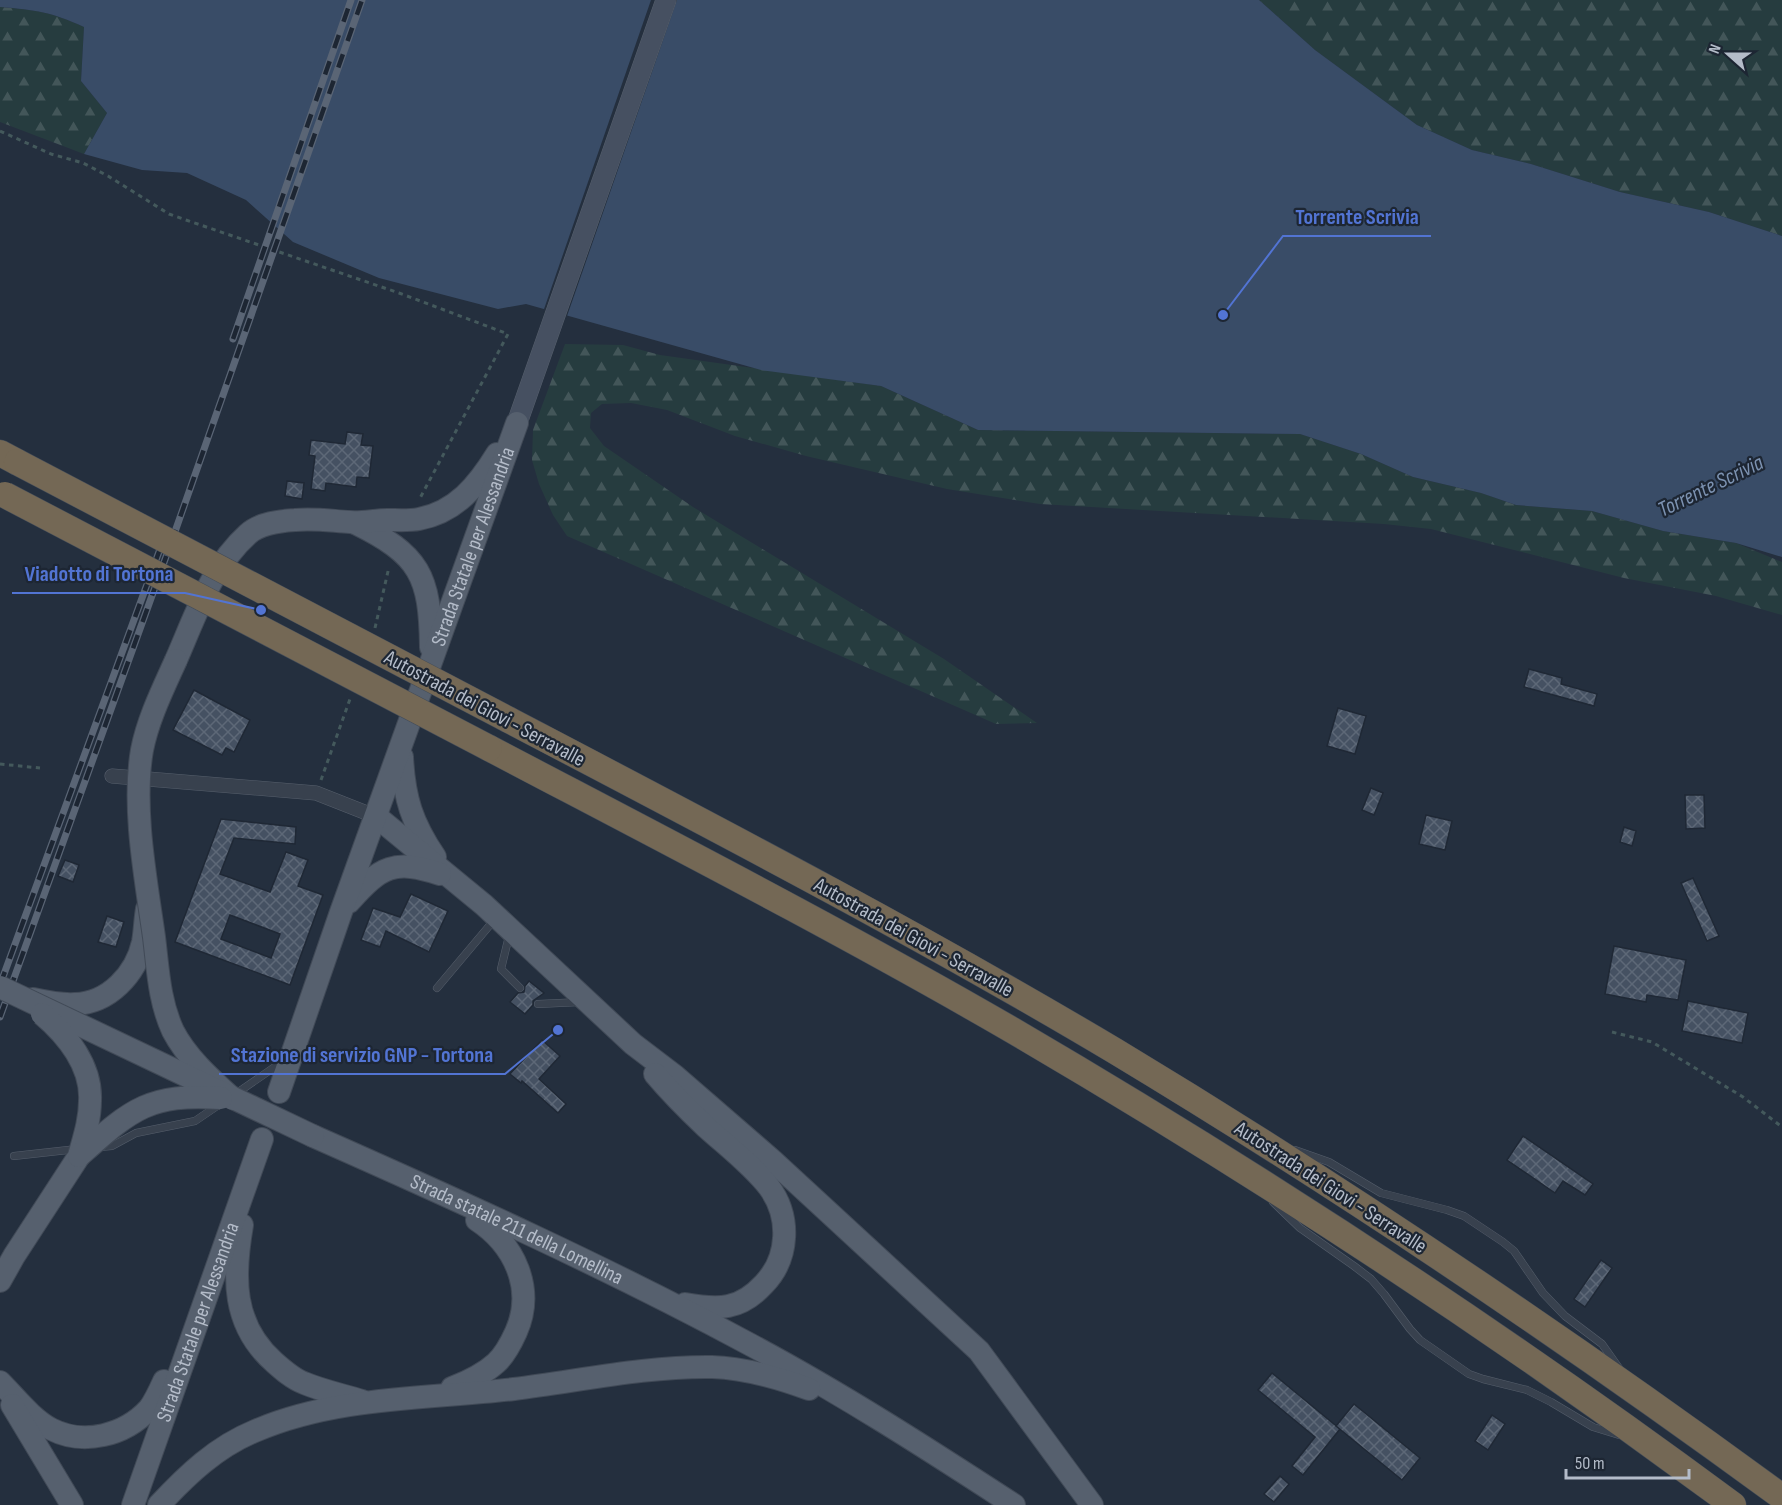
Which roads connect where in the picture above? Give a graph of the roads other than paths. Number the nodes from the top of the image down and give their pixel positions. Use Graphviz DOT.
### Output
graph roads {
  1 [pos="666,0"];
  2 [pos="517,423"];
  3 [pos="9,458"];
  4 [pos="3,494"];
  5 [pos="353,522"];
  6 [pos="431,662"];
  7 [pos="402,746"];
  8 [pos="112,776"];
  9 [pos="376,817"];
  10 [pos="447,876"];
  11 [pos="148,899"];
  12 [pos="341,912"];
  13 [pos="503,924"];
  14 [pos="437,988"];
  15 [pos="520,988"];
  16 [pos="10,992"];
  17 [pos="587,1001"];
  18 [pos="538,1004"];
  19 [pos="633,1044"];
  20 [pos="291,1055"];
  21 [pos="279,1092"];
  22 [pos="233,1099"];
  23 [pos="1251,1134"];
  24 [pos="262,1139"];
  25 [pos="15,1156"];
  26 [pos="79,1156"];
  27 [pos="1234,1164"];
  28 [pos="251,1171"];
  29 [pos="426,1186"];
  30 [pos="0,1281"];
  31 [pos="666,1300"];
  32 [pos="204,1302"];
  33 [pos="0,1382"];
  34 [pos="1637,1392"];
  35 [pos="436,1395"];
  36 [pos="369,1402"];
  37 [pos="865,1411"];
  38 [pos="1653,1446"];
  39 [pos="1782,1497"];
  40 [pos="72,1505"];
  41 [pos="133,1505"];
  42 [pos="159,1505"];
  43 [pos="1014,1505"];
  44 [pos="1092,1505"];
  45 [pos="1733,1505"];
  1 -- 2 [label="main road, Strada Statale per Alessandria"];
  2 -- 5 [label="main road"];
  2 -- 6 [label="main road, Strada Statale per Alessandria"];
  3 -- 23 [label="highway, Autostrada dei Giovi - Serravalle, bridge"];
  4 -- 27 [label="highway, Autostrada dei Giovi - Serravalle, bridge"];
  5 -- 6 [label="main road"];
  5 -- 11 [label="main road, bridge"];
  6 -- 7 [label="main road, Strada Statale per Alessandria"];
  7 -- 9 [label="main road, Strada Statale per Alessandria"];
  7 -- 10 [label="main road"];
  8 -- 9 [label="street"];
  9 -- 10 [label="main road"];
  9 -- 12 [label="main road, Strada Statale per Alessandria"];
  10 -- 12 [label="main road"];
  10 -- 13 [label="main road"];
  11 -- 16 [label="main road, bridge"];
  11 -- 22 [label="main road, bridge"];
  12 -- 20 [label="main road, Strada Statale per Alessandria"];
  13 -- 14 [label="lane"];
  13 -- 15 [label="lane"];
  13 -- 17 [label="main road"];
  16 -- 22 [label="main road, Strada statale 211 della Lomellina, bridge"];
  16 -- 26 [label="main road, bridge"];
  17 -- 18 [label="lane"];
  17 -- 19 [label="main road"];
  19 -- 31 [label="main road"];
  19 -- 44 [label="main road"];
  20 -- 21 [label="main road, Strada Statale per Alessandria"];
  20 -- 25 [label="lane"];
  22 -- 26 [label="main road, bridge"];
  22 -- 29 [label="main road, Strada statale 211 della Lomellina, bridge"];
  23 -- 34 [label="highway, Autostrada dei Giovi - Serravalle"];
  23 -- 34 [label="lane"];
  24 -- 28 [label="main road, Strada Statale per Alessandria"];
  26 -- 30 [label="main road"];
  27 -- 38 [label="highway, Autostrada dei Giovi - Serravalle"];
  27 -- 38 [label="lane"];
  28 -- 32 [label="main road, Strada Statale per Alessandria"];
  28 -- 36 [label="main road"];
  29 -- 31 [label="main road, Strada statale 211 della Lomellina"];
  29 -- 35 [label="main road"];
  31 -- 37 [label="main road, Strada statale 211 della Lomellina"];
  32 -- 33 [label="main road"];
  32 -- 41 [label="main road, Strada Statale per Alessandria"];
  33 -- 40 [label="main road"];
  34 -- 39 [label="highway, Autostrada dei Giovi - Serravalle"];
  35 -- 36 [label="main road"];
  35 -- 37 [label="main road"];
  36 -- 42 [label="main road"];
  37 -- 43 [label="main road, Strada statale 211 della Lomellina"];
  38 -- 45 [label="highway, Autostrada dei Giovi - Serravalle"];
}
